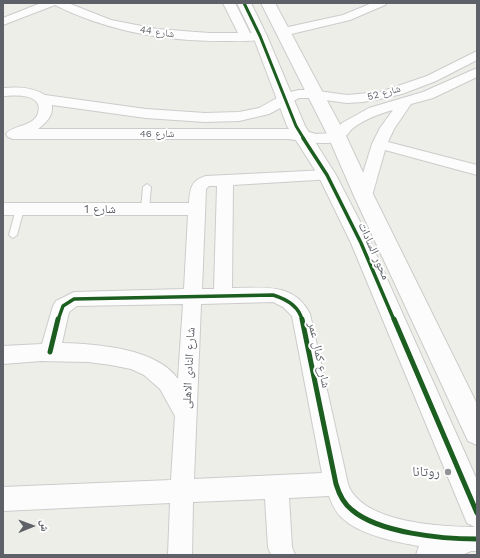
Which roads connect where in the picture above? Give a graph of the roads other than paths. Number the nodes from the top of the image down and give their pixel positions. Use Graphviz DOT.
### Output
graph roads {
  1 [pos="51,3"];
  2 [pos="59,3"];
  3 [pos="80,3"];
  4 [pos="229,3"];
  5 [pos="244,3"];
  6 [pos="268,3"];
  7 [pos="357,3"];
  8 [pos="381,3"];
  9 [pos="3,22"];
  10 [pos="281,28"];
  11 [pos="251,32"];
  12 [pos="477,55"];
  13 [pos="477,72"];
  14 [pos="3,80"];
  15 [pos="3,92"];
  16 [pos="28,92"];
  17 [pos="315,94"];
  18 [pos="286,98"];
  19 [pos="43,99"];
  20 [pos="406,102"];
  21 [pos="8,135"];
  22 [pos="302,135"];
  23 [pos="337,136"];
  24 [pos="379,144"];
  25 [pos="477,170"];
  26 [pos="327,175"];
  27 [pos="225,180"];
  28 [pos="148,187"];
  29 [pos="364,196"];
  30 [pos="3,209"];
  31 [pos="20,209"];
  32 [pos="145,209"];
  33 [pos="197,209"];
  34 [pos="13,235"];
  35 [pos="223,296"];
  36 [pos="193,297"];
  37 [pos="50,352"];
  38 [pos="3,355"];
  39 [pos="186,416"];
  40 [pos="477,432"];
  41 [pos="336,484"];
  42 [pos="276,486"];
  43 [pos="182,491"];
  44 [pos="3,499"];
  45 [pos="477,513"];
  46 [pos="473,539"];
  47 [pos="180,555"];
  48 [pos="283,555"];
  49 [pos="428,555"];
  1 -- 9 [label="street"];
  2 -- 11 [label="street, شارع 44"];
  3 -- 11 [label="street, شارع 44"];
  4 -- 11 [label="street"];
  5 -- 11 [label="street, محور السادات"];
  6 -- 10 [label="street, محور السادات"];
  7 -- 10 [label="street"];
  8 -- 10 [label="street"];
  10 -- 17 [label="street, محور السادات"];
  11 -- 18 [label="street, محور السادات"];
  12 -- 17 [label="street, شارع 52"];
  13 -- 20 [label="street, شارع 52"];
  14 -- 16 [label="street"];
  15 -- 16 [label="street"];
  16 -- 19 [label="street, شارع 46"];
  17 -- 18 [label="street, شارع 52"];
  17 -- 23 [label="street, محور السادات"];
  18 -- 19 [label="street, شارع 46"];
  18 -- 22 [label="street, محور السادات"];
  19 -- 21 [label="street"];
  20 -- 23 [label="street, شارع 52"];
  20 -- 24 [label="street"];
  21 -- 22 [label="street, شارع 46"];
  22 -- 23 [label="street"];
  22 -- 26 [label="street, محور السادات"];
  23 -- 29 [label="street, محور السادات"];
  24 -- 25 [label="street"];
  24 -- 29 [label="street"];
  26 -- 27 [label="street"];
  26 -- 45 [label="street, محور السادات"];
  27 -- 33 [label="street, شارع النادى الاهلى"];
  27 -- 35 [label="street"];
  28 -- 32 [label="lane"];
  29 -- 40 [label="street, محور السادات"];
  30 -- 31 [label="street, شارع 1"];
  31 -- 32 [label="street, شارع 1"];
  31 -- 34 [label="lane"];
  32 -- 33 [label="street, شارع 1"];
  33 -- 36 [label="street, شارع النادى الاهلى"];
  35 -- 36 [label="street, شارع كمال عمر"];
  35 -- 41 [label="street, شارع كمال عمر"];
  36 -- 37 [label="street, شارع كمال عمر"];
  36 -- 39 [label="street, شارع النادى الاهلى"];
  37 -- 38 [label="street"];
  37 -- 39 [label="street"];
  39 -- 43 [label="street, شارع النادى الاهلى"];
  41 -- 42 [label="street"];
  41 -- 46 [label="street, شارع كمال عمر"];
  42 -- 43 [label="street"];
  42 -- 48 [label="street"];
  43 -- 44 [label="street"];
  43 -- 47 [label="street, شارع النادى الاهلى"];
  46 -- 49 [label="street"];
}
